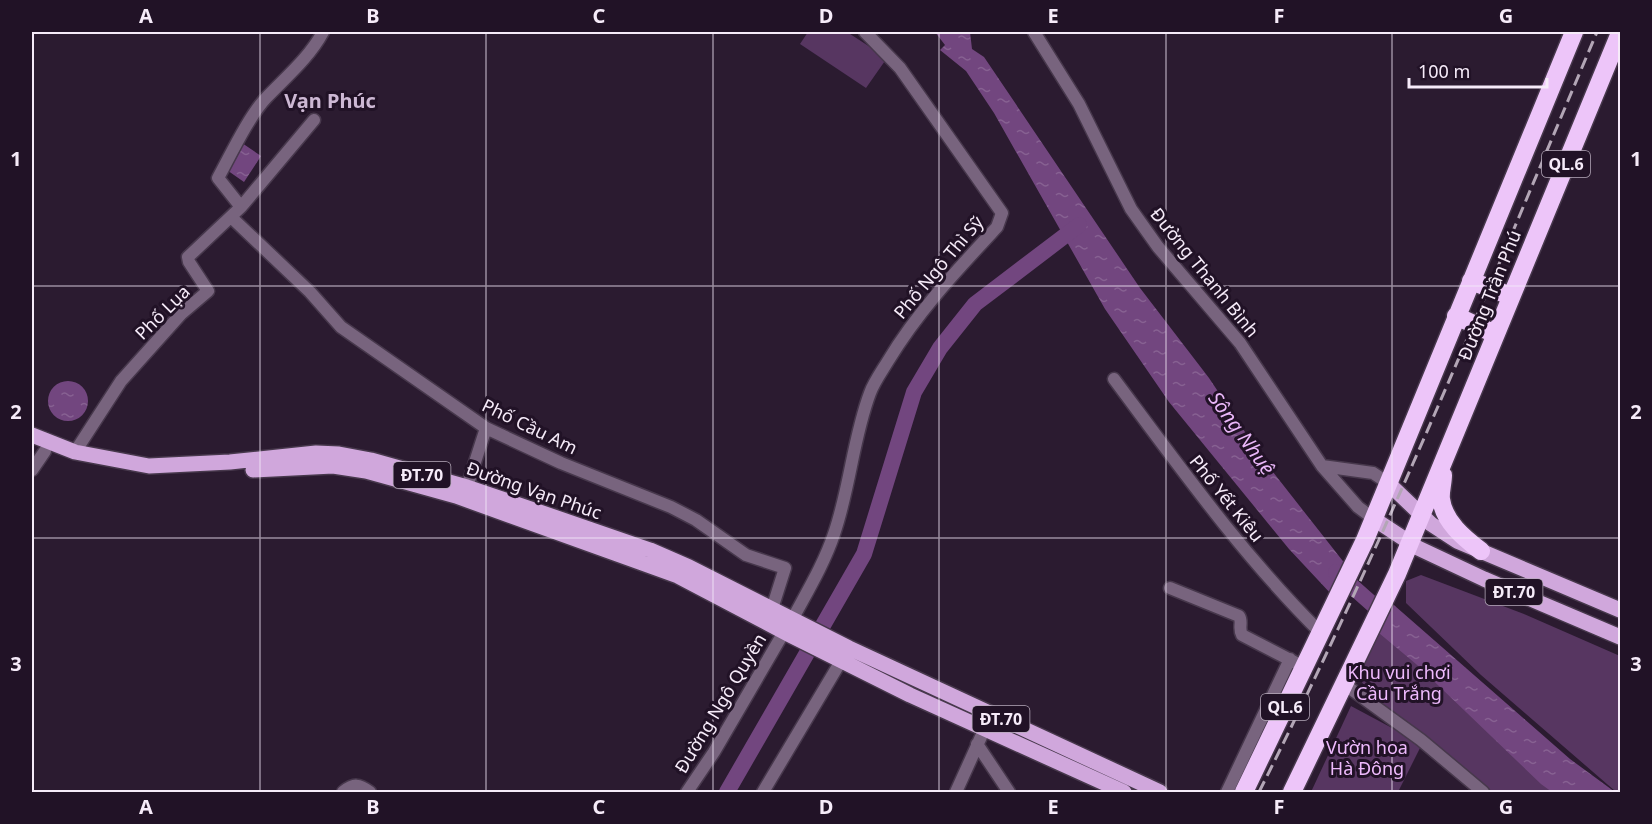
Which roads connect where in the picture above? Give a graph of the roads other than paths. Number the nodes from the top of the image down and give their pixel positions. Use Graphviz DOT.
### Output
graph roads {
  1 [pos="323,32"];
  2 [pos="865,32"];
  3 [pos="1034,32"];
  4 [pos="1574,32"];
  5 [pos="1620,33"];
  6 [pos="314,120"];
  7 [pos="241,207"];
  8 [pos="231,217"];
  9 [pos="1471,281"];
  10 [pos="1511,296"];
  11 [pos="1456,316"];
  12 [pos="1495,334"];
  13 [pos="1114,378"];
  14 [pos="486,428"];
  15 [pos="32,435"];
  16 [pos="38,448"];
  17 [pos="75,452"];
  18 [pos="1443,462"];
  19 [pos="1322,466"];
  20 [pos="229,467"];
  21 [pos="32,470"];
  22 [pos="407,476"];
  23 [pos="1388,483"];
  24 [pos="467,487"];
  25 [pos="1421,514"];
  26 [pos="1374,519"];
  27 [pos="1410,542"];
  28 [pos="1481,551"];
  29 [pos="710,585"];
  30 [pos="1170,588"];
  31 [pos="772,609"];
  32 [pos="1620,610"];
  33 [pos="791,627"];
  34 [pos="1324,627"];
  35 [pos="1620,637"];
  36 [pos="842,653"];
  37 [pos="1297,663"];
  38 [pos="901,672"];
  39 [pos="1344,684"];
  40 [pos="894,686"];
  41 [pos="985,728"];
  42 [pos="977,744"];
  43 [pos="1050,751"];
  44 [pos="1004,789"];
  45 [pos="343,792"];
  46 [pos="370,792"];
  47 [pos="687,792"];
  48 [pos="763,792"];
  49 [pos="956,792"];
  50 [pos="1124,792"];
  51 [pos="1160,792"];
  52 [pos="1227,792"];
  53 [pos="1244,792"];
  54 [pos="1292,792"];
  55 [pos="1483,792"];
  1 -- 7 [label="street"];
  2 -- 33 [label="street, Phố Ngô Thì Sỹ"];
  3 -- 19 [label="street, Đường Thanh Bình"];
  4 -- 9 [label="highway, Đường Trần Phú / QL.6"];
  5 -- 10 [label="highway, Đường Trần Phú / QL.6"];
  6 -- 7 [label="street, Phố Lụa"];
  7 -- 8 [label="street, Phố Lụa"];
  8 -- 14 [label="street, Phố Cầu Am"];
  8 -- 17 [label="street, Phố Lụa"];
  9 -- 10 [label="highway"];
  9 -- 11 [label="highway, Đường Trần Phú / QL.6"];
  10 -- 12 [label="highway, Đường Trần Phú / QL.6"];
  11 -- 12 [label="highway"];
  11 -- 23 [label="highway, Đường Trần Phú / QL.6"];
  12 -- 18 [label="highway, Đường Trần Phú / QL.6"];
  13 -- 34 [label="street, Phố Yết Kiêu"];
  14 -- 24 [label="street"];
  14 -- 31 [label="street, Phố Cầu Am"];
  15 -- 17 [label="main road, Đường Vạn Phúc / ĐT.70"];
  16 -- 20 [label="main road, Đường Vạn Phúc / ĐT.70"];
  16 -- 21 [label="street"];
  17 -- 20 [label="main road, Đường Vạn Phúc / ĐT.70"];
  18 -- 25 [label="highway, Đường Trần Phú / QL.6"];
  18 -- 28 [label="highway"];
  19 -- 23 [label="street"];
  19 -- 26 [label="street, Đường Thanh Bình"];
  20 -- 22 [label="main road, Đường Vạn Phúc / ĐT.70"];
  22 -- 24 [label="main road, Đường Vạn Phúc / ĐT.70"];
  22 -- 29 [label="main road, Đường Vạn Phúc / ĐT.70"];
  23 -- 25 [label="main road, ĐT.70"];
  23 -- 26 [label="highway, Đường Trần Phú / QL.6"];
  24 -- 29 [label="main road, Đường Vạn Phúc / ĐT.70"];
  25 -- 27 [label="highway, Đường Trần Phú / QL.6"];
  25 -- 28 [label="main road, ĐT.70"];
  26 -- 27 [label="main road, ĐT.70"];
  26 -- 34 [label="highway, Đường Trần Phú / QL.6"];
  27 -- 35 [label="main road, ĐT.70"];
  27 -- 39 [label="highway, Đường Trần Phú / QL.6"];
  28 -- 32 [label="main road, ĐT.70"];
  29 -- 31 [label="main road, Đường Vạn Phúc / ĐT.70"];
  29 -- 33 [label="main road, Đường Vạn Phúc / ĐT.70"];
  30 -- 37 [label="street"];
  31 -- 33 [label="main road, Đường Vạn Phúc / ĐT.70"];
  33 -- 36 [label="main road, ĐT.70"];
  33 -- 47 [label="street, Đường Ngô Quyền"];
  34 -- 37 [label="highway, QL.6"];
  36 -- 38 [label="main road, ĐT.70"];
  36 -- 40 [label="main road, ĐT.70"];
  36 -- 48 [label="street"];
  37 -- 52 [label="street"];
  37 -- 53 [label="highway, QL.6"];
  38 -- 40 [label="main road"];
  38 -- 43 [label="main road, ĐT.70"];
  39 -- 54 [label="highway, QL.6"];
  39 -- 55 [label="street"];
  40 -- 41 [label="main road, ĐT.70"];
  41 -- 42 [label="street"];
  41 -- 43 [label="main road, ĐT.70"];
  42 -- 44 [label="street"];
  42 -- 49 [label="street"];
  43 -- 50 [label="main road, ĐT.70"];
  43 -- 51 [label="main road, ĐT.70"];
  45 -- 46 [label="street"];
}
